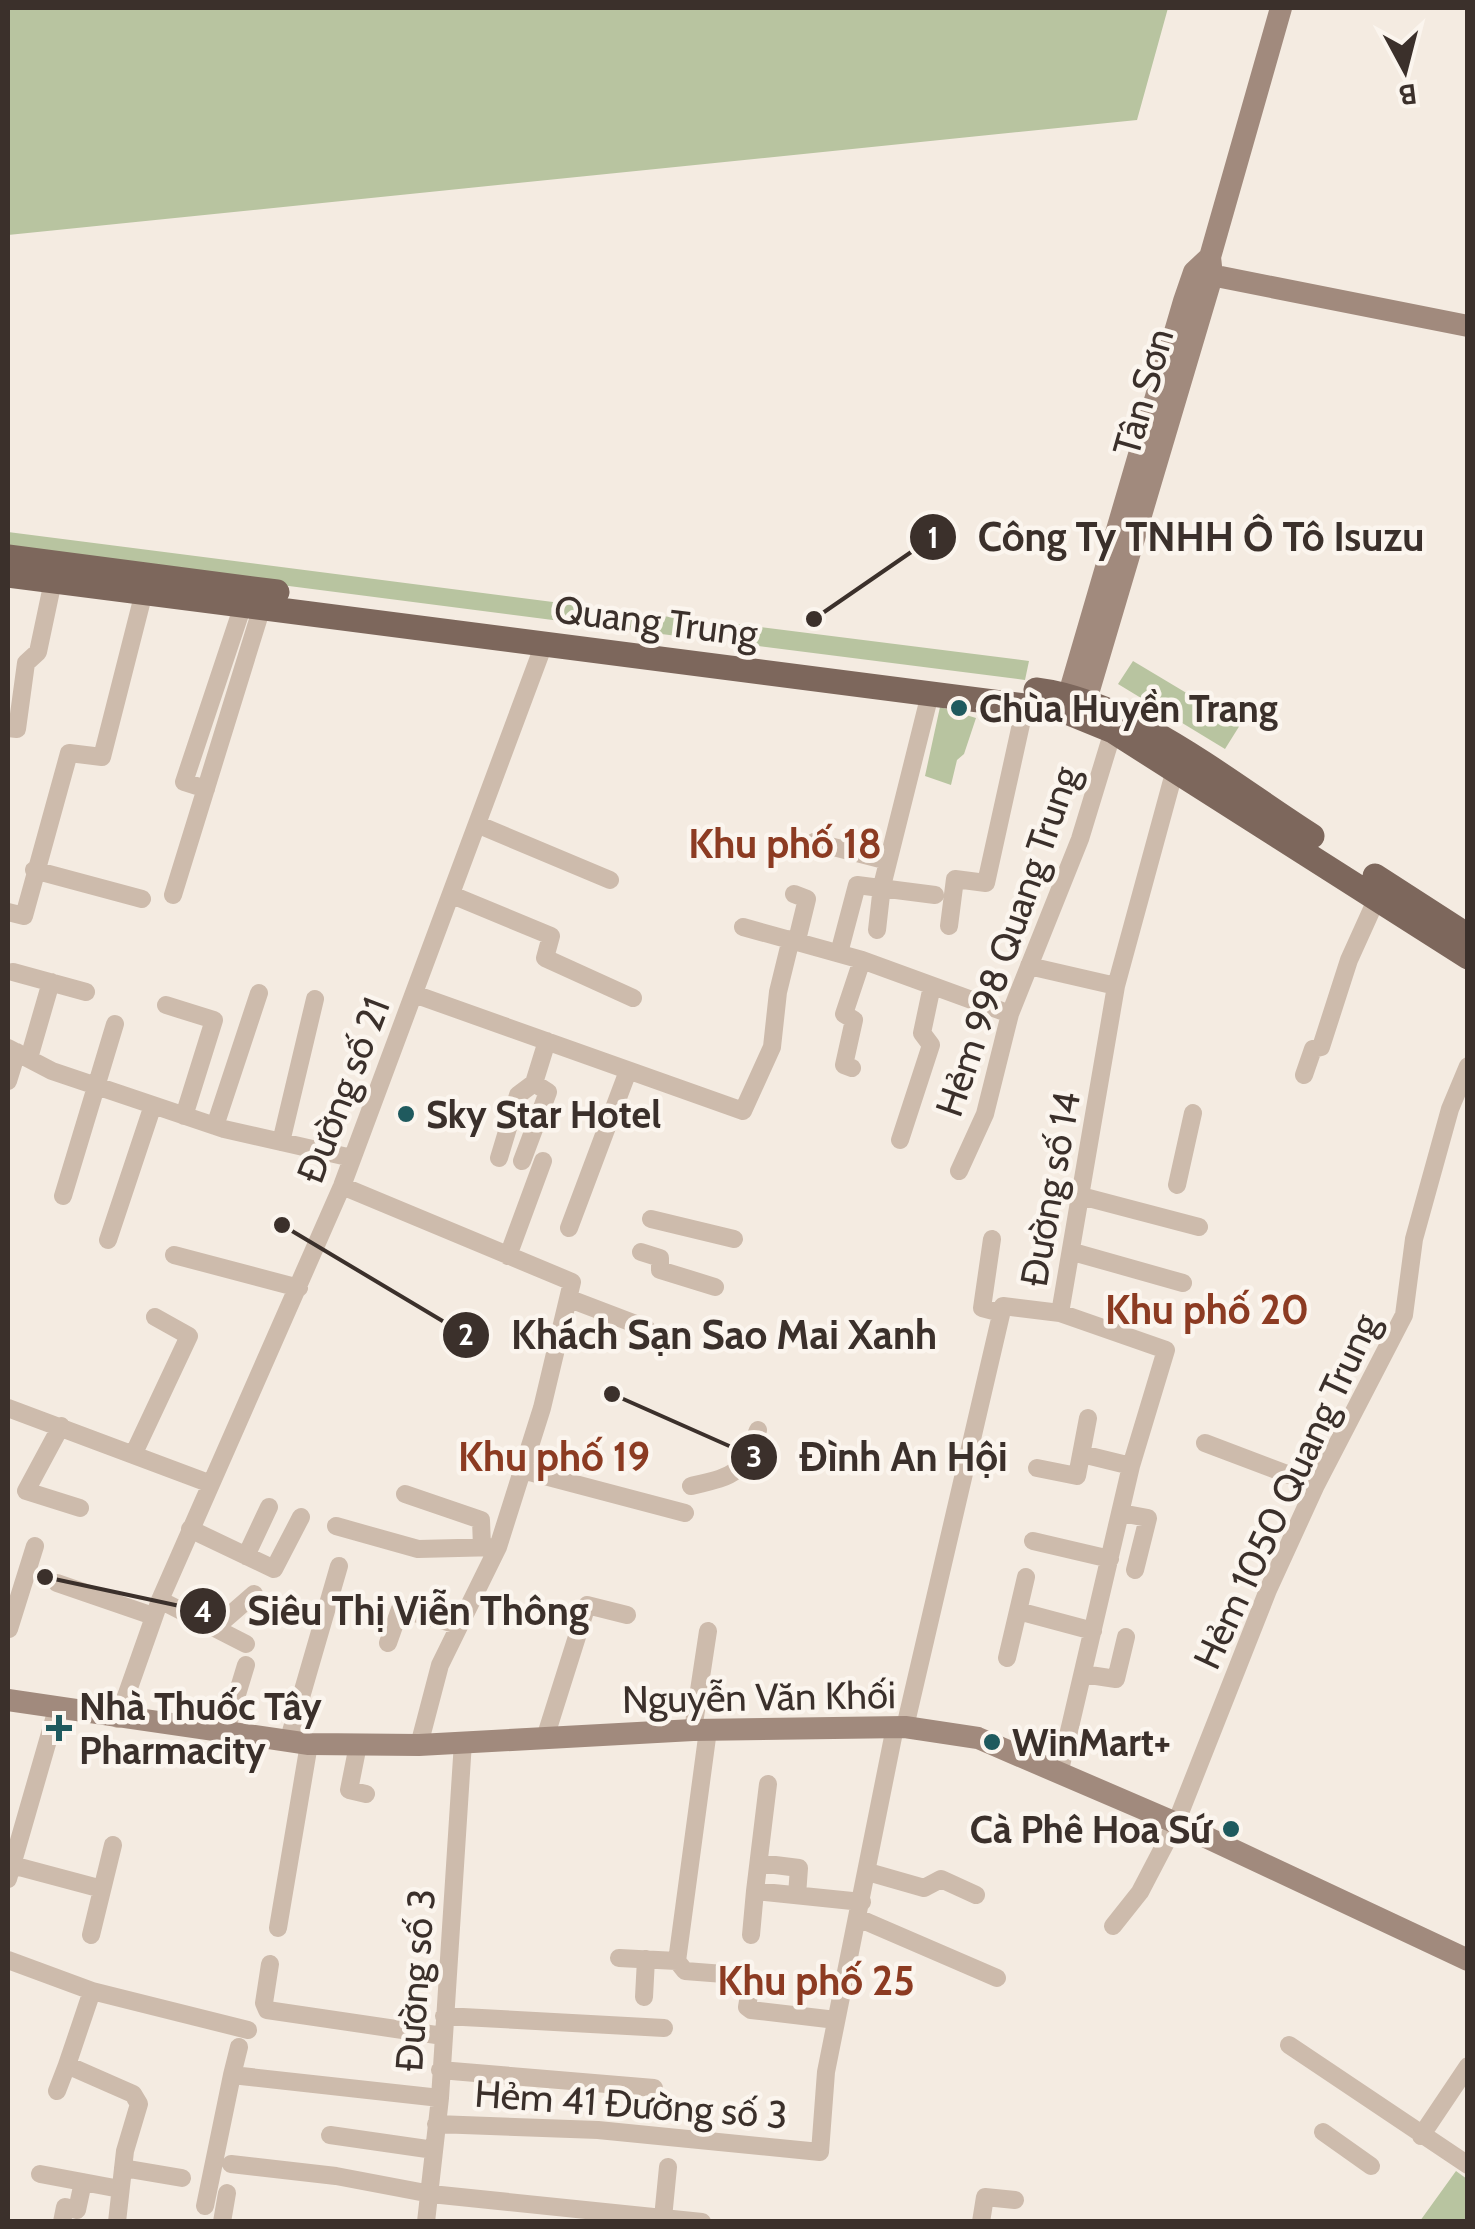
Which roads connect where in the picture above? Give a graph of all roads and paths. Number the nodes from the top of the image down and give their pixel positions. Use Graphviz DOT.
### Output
graph roads {
  1 [pos="1280,8"];
  2 [pos="1205,268"];
  3 [pos="1468,326"];
  4 [pos="8,557"];
  5 [pos="8,575"];
  6 [pos="53,580"];
  7 [pos="144,592"];
  8 [pos="252,606"];
  9 [pos="547,635"];
  10 [pos="704,656"];
  11 [pos="930,694"];
  12 [pos="1024,706"];
  13 [pos="1075,706"];
  14 [pos="8,728"];
  15 [pos="1112,731"];
  16 [pos="1174,773"];
  17 [pos="479,825"];
  18 [pos="814,842"];
  19 [pos="888,861"];
  20 [pos="34,870"];
  21 [pos="610,880"];
  22 [pos="882,886"];
  23 [pos="794,894"];
  24 [pos="173,895"];
  25 [pos="935,895"];
  26 [pos="452,896"];
  27 [pos="1376,898"];
  28 [pos="142,899"];
  29 [pos="8,912"];
  30 [pos="743,926"];
  31 [pos="949,926"];
  32 [pos="876,930"];
  33 [pos="1468,936"];
  34 [pos="794,940"];
  35 [pos="839,953"];
  36 [pos="1468,957"];
  37 [pos="862,960"];
  38 [pos="1029,966"];
  39 [pos="13,972"];
  40 [pos="51,982"];
  41 [pos="932,986"];
  42 [pos="1116,986"];
  43 [pos="86,992"];
  44 [pos="260,993"];
  45 [pos="414,994"];
  46 [pos="633,998"];
  47 [pos="315,999"];
  48 [pos="166,1005"];
  49 [pos="1010,1014"];
  50 [pos="115,1024"];
  51 [pos="547,1042"];
  52 [pos="18,1053"];
  53 [pos="1468,1066"];
  54 [pos="852,1068"];
  55 [pos="628,1071"];
  56 [pos="1304,1075"];
  57 [pos="8,1081"];
  58 [pos="534,1083"];
  59 [pos="96,1086"];
  60 [pos="153,1105"];
  61 [pos="1193,1113"];
  62 [pos="184,1116"];
  63 [pos="215,1126"];
  64 [pos="900,1140"];
  65 [pos="281,1142"];
  66 [pos="352,1158"];
  67 [pos="499,1158"];
  68 [pos="522,1161"];
  69 [pos="544,1161"];
  70 [pos="959,1170"];
  71 [pos="1177,1185"];
  72 [pos="342,1186"];
  73 [pos="63,1196"];
  74 [pos="1081,1196"];
  75 [pos="650,1218"];
  76 [pos="1199,1227"];
  77 [pos="569,1228"];
  78 [pos="992,1239"];
  79 [pos="108,1240"];
  80 [pos="734,1240"];
  81 [pos="641,1252"];
  82 [pos="1072,1252"];
  83 [pos="174,1256"];
  84 [pos="508,1256"];
  85 [pos="1183,1283"];
  86 [pos="715,1286"];
  87 [pos="299,1288"];
  88 [pos="572,1290"];
  89 [pos="1001,1313"];
  90 [pos="1060,1313"];
  91 [pos="155,1317"];
  92 [pos="646,1328"];
  93 [pos="8,1408"];
  94 [pos="1088,1418"];
  95 [pos="61,1426"];
  96 [pos="758,1430"];
  97 [pos="1205,1442"];
  98 [pos="134,1454"];
  99 [pos="1082,1454"];
  100 [pos="1132,1466"];
  101 [pos="1037,1468"];
  102 [pos="522,1470"];
  103 [pos="211,1484"];
  104 [pos="1316,1485"];
  105 [pos="691,1486"];
  106 [pos="404,1494"];
  107 [pos="268,1507"];
  108 [pos="80,1508"];
  109 [pos="686,1513"];
  110 [pos="1120,1513"];
  111 [pos="302,1517"];
  112 [pos="336,1526"];
  113 [pos="190,1530"];
  114 [pos="1034,1542"];
  115 [pos="34,1546"];
  116 [pos="490,1547"];
  117 [pos="246,1556"];
  118 [pos="1110,1559"];
  119 [pos="339,1566"];
  120 [pos="1135,1570"];
  121 [pos="1026,1578"];
  122 [pos="57,1583"];
  123 [pos="254,1594"];
  124 [pos="12,1606"];
  125 [pos="156,1608"];
  126 [pos="1018,1611"];
  127 [pos="626,1615"];
  128 [pos="459,1625"];
  129 [pos="215,1628"];
  130 [pos="9,1629"];
  131 [pos="1093,1631"];
  132 [pos="708,1632"];
  133 [pos="1126,1637"];
  134 [pos="388,1643"];
  135 [pos="246,1644"];
  136 [pos="1006,1658"];
  137 [pos="246,1664"];
  138 [pos="1083,1674"];
  139 [pos="8,1700"];
  140 [pos="57,1709"];
  141 [pos="118,1720"];
  142 [pos="900,1727"];
  143 [pos="701,1730"];
  144 [pos="225,1734"];
  145 [pos="545,1738"];
  146 [pos="463,1742"];
  147 [pos="298,1743"];
  148 [pos="358,1745"];
  149 [pos="419,1746"];
  150 [pos="1059,1774"];
  151 [pos="768,1784"];
  152 [pos="366,1794"];
  153 [pos="1176,1823"];
  154 [pos="14,1834"];
  155 [pos="114,1845"];
  156 [pos="759,1863"];
  157 [pos="10,1872"];
  158 [pos="868,1872"];
  159 [pos="102,1889"];
  160 [pos="755,1891"];
  161 [pos="976,1894"];
  162 [pos="797,1895"];
  163 [pos="860,1910"];
  164 [pos="1113,1926"];
  165 [pos="278,1928"];
  166 [pos="91,1935"];
  167 [pos="751,1935"];
  168 [pos="619,1958"];
  169 [pos="646,1959"];
  170 [pos="8,1960"];
  171 [pos="1468,1960"];
  172 [pos="677,1961"];
  173 [pos="270,1964"];
  174 [pos="724,1974"];
  175 [pos="998,1978"];
  176 [pos="760,1983"];
  177 [pos="92,1992"];
  178 [pos="644,1997"];
  179 [pos="444,2016"];
  180 [pos="836,2020"];
  181 [pos="664,2028"];
  182 [pos="442,2036"];
  183 [pos="1289,2045"];
  184 [pos="67,2065"];
  185 [pos="1468,2066"];
  186 [pos="440,2070"];
  187 [pos="232,2075"];
  188 [pos="654,2088"];
  189 [pos="57,2091"];
  190 [pos="440,2098"];
  191 [pos="436,2124"];
  192 [pos="1323,2132"];
  193 [pos="330,2135"];
  194 [pos="1421,2136"];
  195 [pos="434,2150"];
  196 [pos="820,2152"];
  197 [pos="231,2164"];
  198 [pos="1370,2166"];
  199 [pos="1468,2166"];
  200 [pos="123,2168"];
  201 [pos="668,2168"];
  202 [pos="40,2174"];
  203 [pos="182,2178"];
  204 [pos="83,2182"];
  205 [pos="120,2188"];
  206 [pos="226,2193"];
  207 [pos="431,2194"];
  208 [pos="1015,2200"];
  209 [pos="206,2206"];
  210 [pos="656,2217"];
  211 [pos="700,2221"];
  212 [pos="62,2222"];
  213 [pos="116,2222"];
  214 [pos="222,2222"];
  215 [pos="426,2222"];
  216 [pos="980,2222"];
  1 -- 2 [label="street, Tân Sơn"];
  2 -- 3 [label="street"];
  2 -- 13 [label="street, Tân Sơn"];
  4 -- 9 [label="main road, Quang Trung"];
  5 -- 6 [label="main road, Quang Trung"];
  6 -- 7 [label="main road, Quang Trung"];
  6 -- 14 [label="street"];
  7 -- 8 [label="main road, Quang Trung"];
  7 -- 20 [label="street"];
  8 -- 9 [label="main road, Quang Trung"];
  8 -- 24 [label="street"];
  9 -- 10 [label="main road, Quang Trung"];
  9 -- 17 [label="street, Đường số 21"];
  10 -- 11 [label="main road, Quang Trung"];
  10 -- 13 [label="main road, Quang Trung"];
  11 -- 12 [label="main road, Quang Trung"];
  11 -- 19 [label="street"];
  12 -- 13 [label="main road, Quang Trung"];
  12 -- 31 [label="street"];
  13 -- 15 [label="main road, Quang Trung"];
  13 -- 33 [label="main road, Quang Trung"];
  15 -- 16 [label="main road, Quang Trung"];
  15 -- 38 [label="street, Hẻm 998 Quang Trung"];
  16 -- 27 [label="main road, Quang Trung"];
  16 -- 42 [label="street, Đường số 14"];
  17 -- 21 [label="street"];
  17 -- 26 [label="street, Đường số 21"];
  18 -- 19 [label="street"];
  19 -- 22 [label="street"];
  20 -- 28 [label="street"];
  20 -- 29 [label="street"];
  22 -- 25 [label="street"];
  22 -- 32 [label="street"];
  22 -- 35 [label="street"];
  23 -- 34 [label="street"];
  26 -- 45 [label="street, Đường số 21"];
  26 -- 46 [label="street"];
  27 -- 36 [label="main road, Quang Trung"];
  27 -- 56 [label="street"];
  30 -- 34 [label="street"];
  34 -- 35 [label="street"];
  34 -- 55 [label="street"];
  35 -- 37 [label="street"];
  37 -- 41 [label="street"];
  37 -- 54 [label="street"];
  38 -- 42 [label="street"];
  38 -- 49 [label="street, Hẻm 998 Quang Trung"];
  39 -- 40 [label="street"];
  40 -- 43 [label="street"];
  40 -- 52 [label="street"];
  41 -- 49 [label="street"];
  41 -- 64 [label="street"];
  42 -- 74 [label="street, Đường số 14"];
  44 -- 63 [label="street"];
  45 -- 51 [label="street"];
  45 -- 66 [label="street, Đường số 21"];
  47 -- 65 [label="street"];
  48 -- 62 [label="street"];
  49 -- 70 [label="street, Hẻm 998 Quang Trung"];
  50 -- 59 [label="street"];
  51 -- 55 [label="street"];
  51 -- 58 [label="street"];
  52 -- 57 [label="street"];
  52 -- 59 [label="street"];
  53 -- 104 [label="street, Hẻm 1050 Quang Trung"];
  55 -- 77 [label="street"];
  58 -- 67 [label="street"];
  58 -- 68 [label="street"];
  59 -- 60 [label="street"];
  59 -- 73 [label="street"];
  60 -- 62 [label="street"];
  60 -- 79 [label="street"];
  61 -- 71 [label="street"];
  62 -- 63 [label="street"];
  63 -- 65 [label="street"];
  65 -- 66 [label="street"];
  66 -- 72 [label="street, Đường số 21"];
  69 -- 84 [label="street"];
  72 -- 84 [label="street"];
  72 -- 87 [label="street, Đường số 21"];
  74 -- 76 [label="street"];
  74 -- 82 [label="street, Đường số 14"];
  75 -- 80 [label="street"];
  78 -- 89 [label="street"];
  81 -- 86 [label="street"];
  82 -- 85 [label="street"];
  82 -- 90 [label="street, Đường số 14"];
  83 -- 87 [label="street"];
  84 -- 88 [label="street"];
  87 -- 103 [label="street, Đường số 21"];
  88 -- 92 [label="street"];
  88 -- 102 [label="street"];
  89 -- 90 [label="street, Đường số 14"];
  89 -- 142 [label="street, Đường số 14"];
  90 -- 100 [label="street"];
  91 -- 98 [label="street"];
  93 -- 95 [label="street"];
  94 -- 99 [label="street"];
  95 -- 98 [label="street"];
  95 -- 108 [label="street"];
  96 -- 105 [label="street"];
  97 -- 104 [label="street"];
  98 -- 103 [label="street"];
  99 -- 100 [label="street"];
  99 -- 101 [label="street"];
  100 -- 110 [label="street"];
  102 -- 109 [label="street"];
  102 -- 116 [label="street"];
  103 -- 113 [label="street, Đường số 21"];
  104 -- 153 [label="street, Hẻm 1050 Quang Trung"];
  106 -- 116 [label="street"];
  107 -- 117 [label="street"];
  110 -- 118 [label="street"];
  110 -- 120 [label="street"];
  111 -- 117 [label="street"];
  112 -- 116 [label="street"];
  113 -- 117 [label="street"];
  113 -- 125 [label="street, Đường số 21"];
  114 -- 118 [label="street"];
  115 -- 124 [label="street"];
  116 -- 128 [label="street"];
  118 -- 131 [label="street"];
  119 -- 147 [label="street"];
  121 -- 126 [label="street"];
  122 -- 125 [label="street"];
  123 -- 129 [label="street"];
  124 -- 130 [label="street"];
  125 -- 129 [label="street"];
  125 -- 141 [label="street, Đường số 21"];
  126 -- 131 [label="street"];
  126 -- 136 [label="street"];
  127 -- 145 [label="street"];
  128 -- 134 [label="street"];
  128 -- 149 [label="street"];
  129 -- 135 [label="street"];
  131 -- 138 [label="street"];
  132 -- 143 [label="street"];
  133 -- 138 [label="street"];
  137 -- 144 [label="street"];
  138 -- 150 [label="street"];
  139 -- 140 [label="street, Nguyễn Văn Khối"];
  140 -- 141 [label="street, Nguyễn Văn Khối"];
  140 -- 154 [label="street"];
  141 -- 144 [label="street, Nguyễn Văn Khối"];
  142 -- 143 [label="street, Nguyễn Văn Khối"];
  142 -- 150 [label="street, Nguyễn Văn Khối"];
  142 -- 158 [label="street, Đường số 14"];
  143 -- 145 [label="street, Nguyễn Văn Khối"];
  143 -- 172 [label="street"];
  144 -- 147 [label="street, Nguyễn Văn Khối"];
  145 -- 146 [label="street, Nguyễn Văn Khối"];
  146 -- 149 [label="street, Nguyễn Văn Khối"];
  146 -- 179 [label="street, Đường số 3"];
  147 -- 148 [label="street, Nguyễn Văn Khối"];
  147 -- 165 [label="street"];
  148 -- 149 [label="street, Nguyễn Văn Khối"];
  148 -- 152 [label="street"];
  150 -- 153 [label="street, Nguyễn Văn Khối"];
  151 -- 156 [label="street"];
  153 -- 164 [label="street, Hẻm 1050 Quang Trung"];
  153 -- 171 [label="street, Nguyễn Văn Khối"];
  154 -- 157 [label="street"];
  155 -- 159 [label="street"];
  156 -- 160 [label="street"];
  156 -- 162 [label="street"];
  157 -- 159 [label="street"];
  158 -- 161 [label="street"];
  158 -- 163 [label="street, Đường số 14"];
  159 -- 166 [label="street"];
  160 -- 162 [label="street"];
  160 -- 167 [label="street"];
  162 -- 163 [label="street"];
  163 -- 175 [label="street"];
  163 -- 180 [label="street, Đường số 14"];
  168 -- 169 [label="street"];
  169 -- 172 [label="street"];
  169 -- 178 [label="street"];
  170 -- 177 [label="street"];
  172 -- 174 [label="street"];
  173 -- 182 [label="street"];
  176 -- 180 [label="street"];
  177 -- 184 [label="street"];
  177 -- 187 [label="street"];
  179 -- 181 [label="street"];
  179 -- 182 [label="street, Đường số 3"];
  180 -- 196 [label="street, Đường số 14"];
  182 -- 186 [label="street, Đường số 3"];
  183 -- 194 [label="street"];
  184 -- 189 [label="street"];
  184 -- 200 [label="street"];
  185 -- 194 [label="street"];
  186 -- 188 [label="street"];
  186 -- 190 [label="street, Đường số 3"];
  187 -- 190 [label="street"];
  187 -- 209 [label="street"];
  190 -- 191 [label="street, Đường số 3"];
  191 -- 195 [label="street, Đường số 3"];
  191 -- 196 [label="street, Hẻm 41 Đường số 3"];
  192 -- 198 [label="street"];
  193 -- 195 [label="street"];
  194 -- 199 [label="street"];
  195 -- 207 [label="street, Đường số 3"];
  197 -- 207 [label="street"];
  200 -- 203 [label="street"];
  200 -- 205 [label="street"];
  201 -- 210 [label="street"];
  202 -- 204 [label="street"];
  204 -- 205 [label="street"];
  204 -- 212 [label="street"];
  205 -- 213 [label="street"];
  206 -- 214 [label="street"];
  207 -- 210 [label="street"];
  207 -- 215 [label="street, Đường số 3"];
  208 -- 216 [label="street"];
  210 -- 211 [label="street"];
}
